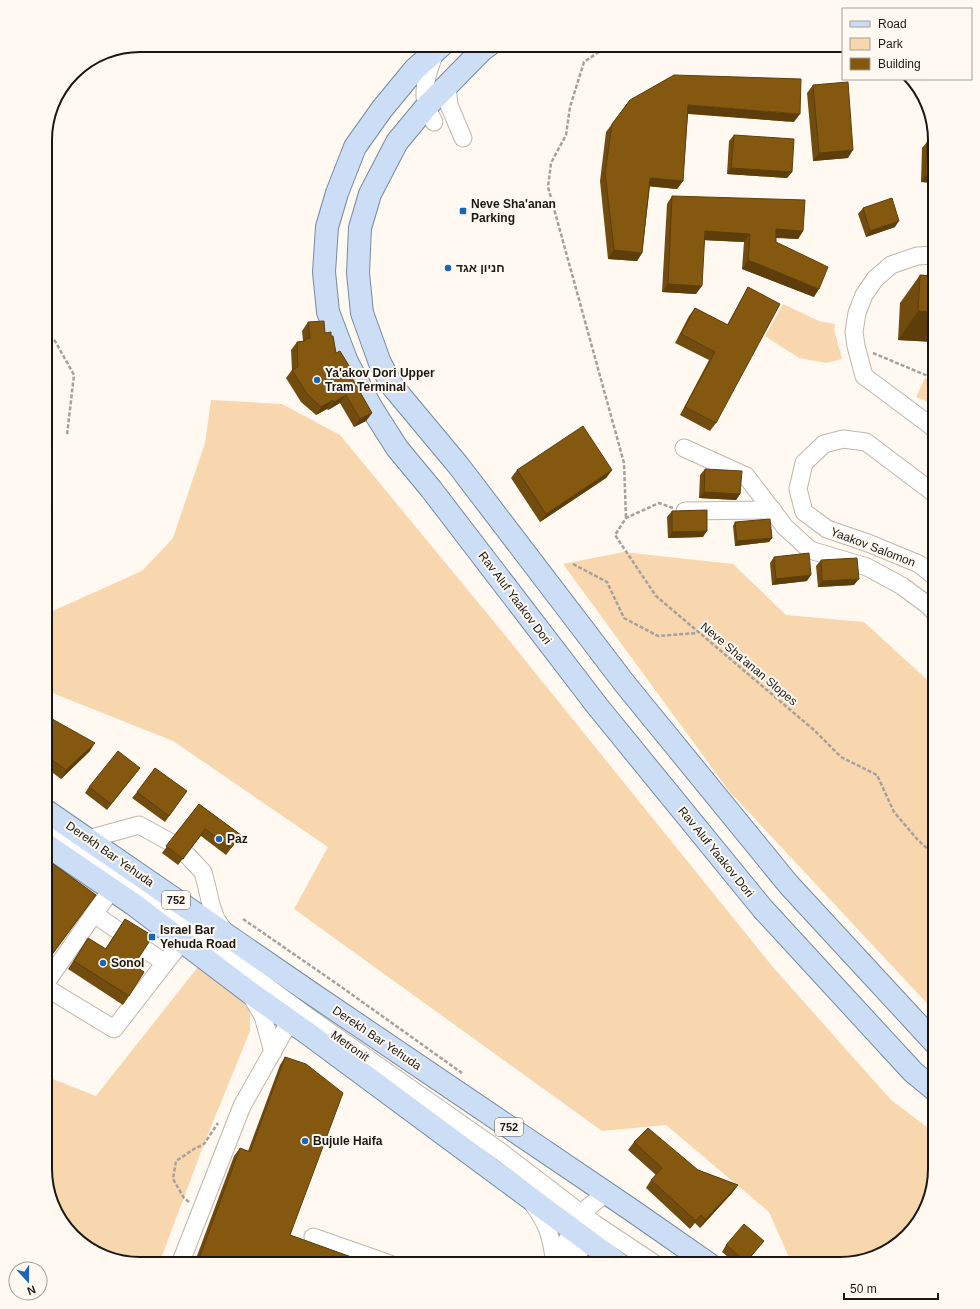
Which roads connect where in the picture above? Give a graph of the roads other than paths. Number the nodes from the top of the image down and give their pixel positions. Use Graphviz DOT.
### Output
graph roads {
  1 [pos="434,52"];
  2 [pos="437,52"];
  3 [pos="480,52"];
  4 [pos="447,86"];
  5 [pos="426,116"];
  6 [pos="928,254"];
  7 [pos="928,424"];
  8 [pos="684,448"];
  9 [pos="928,489"];
  10 [pos="773,510"];
  11 [pos="685,511"];
  12 [pos="928,571"];
  13 [pos="928,605"];
  14 [pos="52,815"];
  15 [pos="52,832"];
  16 [pos="88,839"];
  17 [pos="52,849"];
  18 [pos="112,889"];
  19 [pos="94,914"];
  20 [pos="227,936"];
  21 [pos="182,942"];
  22 [pos="165,963"];
  23 [pos="52,976"];
  24 [pos="52,990"];
  25 [pos="249,992"];
  26 [pos="298,1007"];
  27 [pos="928,1035"];
  28 [pos="273,1052"];
  29 [pos="928,1084"];
  30 [pos="524,1193"];
  31 [pos="606,1193"];
  32 [pos="584,1227"];
  33 [pos="313,1237"];
  34 [pos="183,1257"];
  35 [pos="370,1257"];
  36 [pos="558,1257"];
  37 [pos="565,1257"];
  38 [pos="612,1257"];
  39 [pos="642,1257"];
  40 [pos="699,1257"];
  1 -- 29 [label="main road, Rav Aluf Yaakov Dori"];
  2 -- 5 [label="street"];
  3 -- 4 [label="main road"];
  4 -- 5 [label="main road"];
  4 -- 5 [label="street"];
  5 -- 27 [label="main road"];
  6 -- 7 [label="street"];
  8 -- 10 [label="street, Yaakov Salomon"];
  9 -- 12 [label="street, Yaakov Salomon"];
  10 -- 11 [label="street"];
  10 -- 13 [label="street, Yaakov Salomon"];
  14 -- 16 [label="main road, Derekh Bar Yehuda / 752"];
  15 -- 26 [label="street, Metronit"];
  16 -- 20 [label="main road, Derekh Bar Yehuda / 752"];
  16 -- 20 [label="street"];
  17 -- 18 [label="main road, Derekh Bar Yehuda / 752"];
  18 -- 19 [label="street"];
  18 -- 21 [label="main road, Derekh Bar Yehuda / 752"];
  19 -- 22 [label="street"];
  19 -- 23 [label="street"];
  20 -- 26 [label="main road, Derekh Bar Yehuda / 752"];
  21 -- 22 [label="street"];
  21 -- 25 [label="main road, Derekh Bar Yehuda / 752"];
  22 -- 24 [label="street"];
  25 -- 26 [label="main road, Derekh Bar Yehuda / 752"];
  25 -- 28 [label="street"];
  26 -- 28 [label="street"];
  26 -- 30 [label="main road, Derekh Bar Yehuda / 752"];
  26 -- 31 [label="main road, Derekh Bar Yehuda / 752"];
  26 -- 32 [label="street, Metronit"];
  28 -- 34 [label="street"];
  30 -- 32 [label="main road, Derekh Bar Yehuda / 752"];
  30 -- 36 [label="street"];
  31 -- 32 [label="street"];
  31 -- 40 [label="main road, Derekh Bar Yehuda / 752"];
  32 -- 37 [label="street"];
  32 -- 38 [label="main road, Derekh Bar Yehuda / 752"];
  32 -- 39 [label="street, Metronit"];
  33 -- 35 [label="street"];
}
